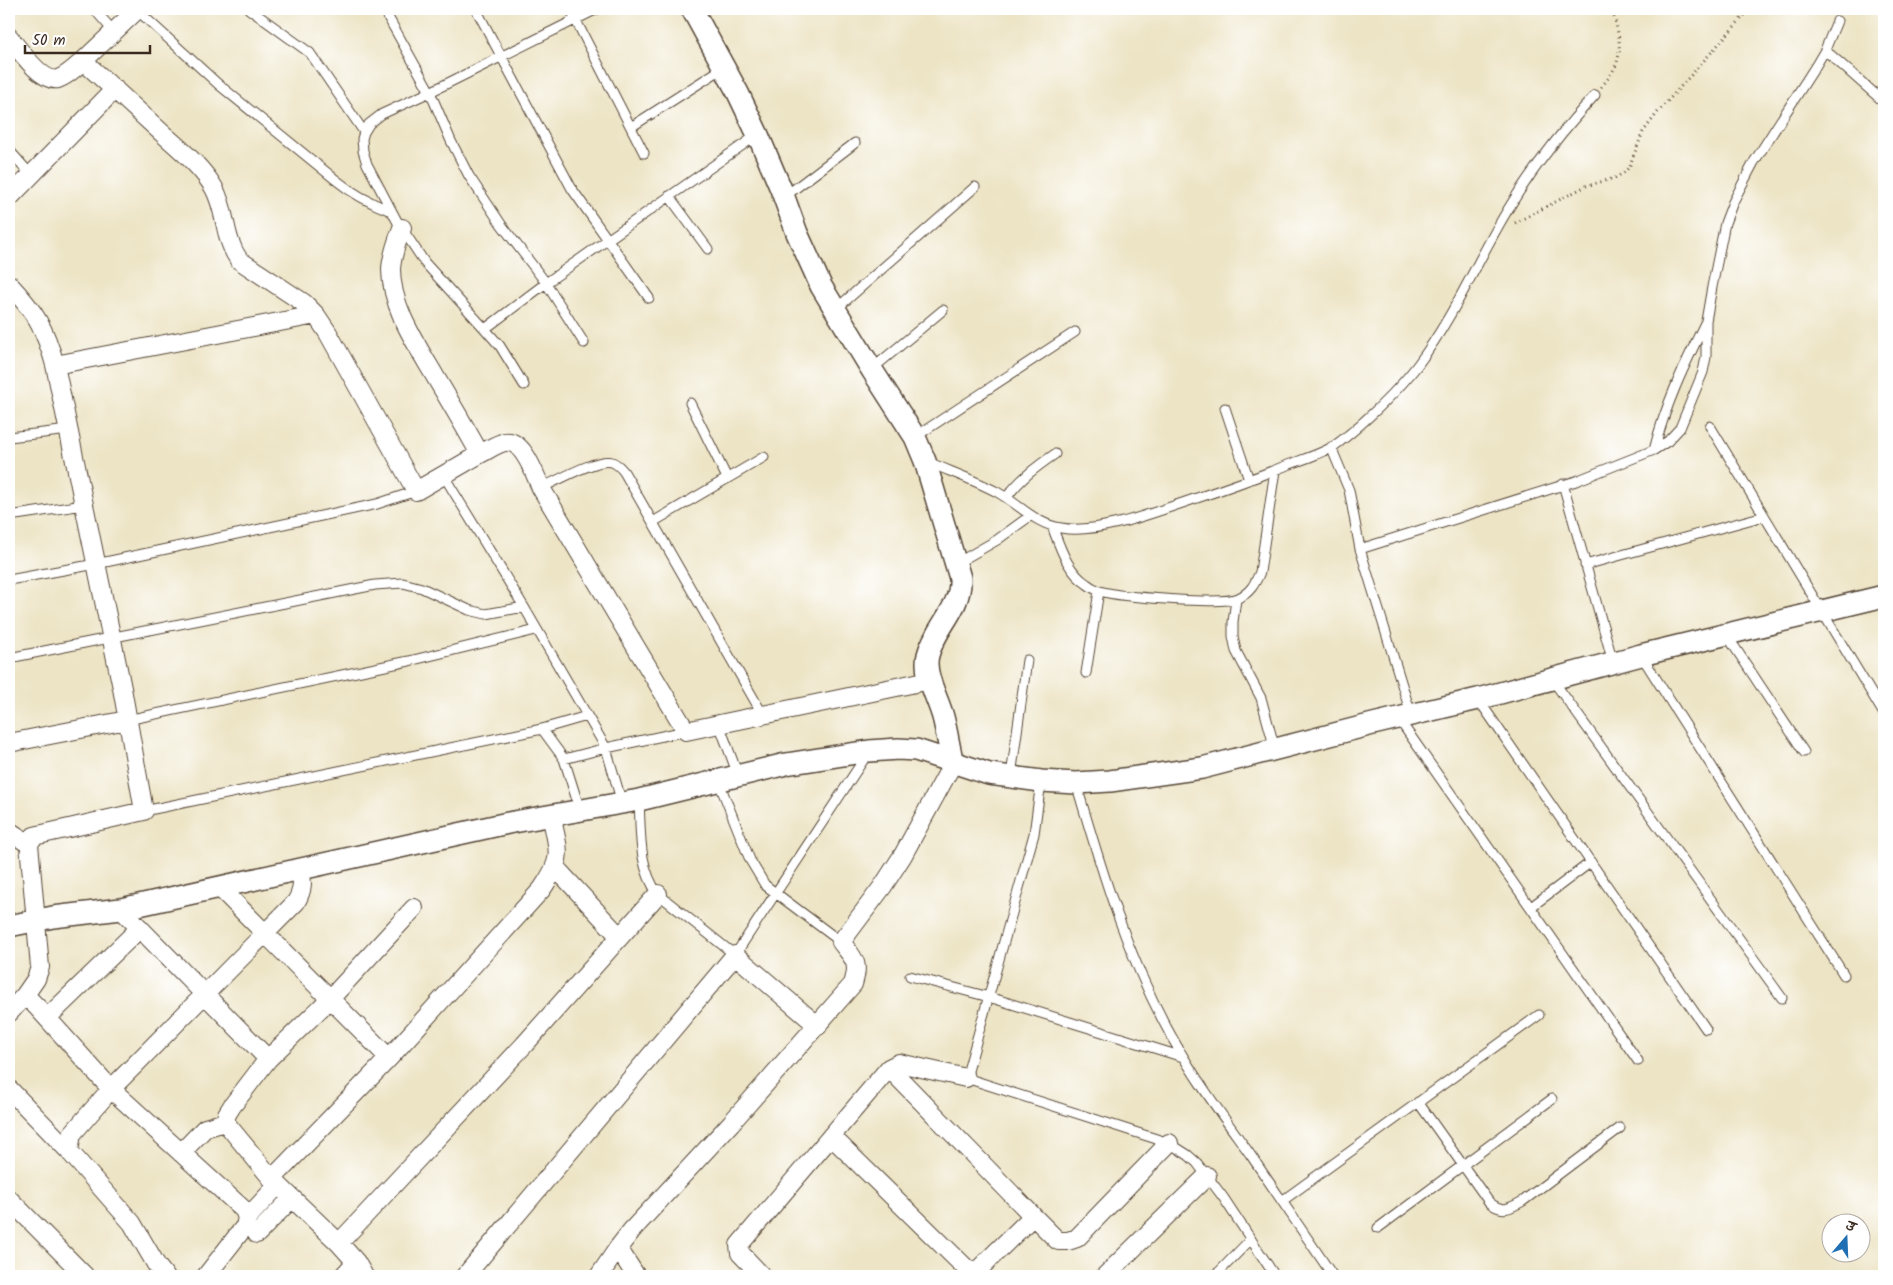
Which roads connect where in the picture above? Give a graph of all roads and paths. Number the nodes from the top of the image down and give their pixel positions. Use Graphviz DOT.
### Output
graph roads {
  1 [pos="94,9"];
  2 [pos="137,9"];
  3 [pos="249,9"];
  4 [pos="476,9"];
  5 [pos="570,9"];
  6 [pos="597,9"];
  7 [pos="692,9"];
  8 [pos="1612,9"];
  9 [pos="1750,9"];
  10 [pos="388,17"];
  11 [pos="575,19"];
  12 [pos="1837,21"];
  13 [pos="114,32"];
  14 [pos="9,37"];
  15 [pos="1825,50"];
  16 [pos="502,55"];
  17 [pos="83,61"];
  18 [pos="724,67"];
  19 [pos="115,89"];
  20 [pos="430,92"];
  21 [pos="1595,95"];
  22 [pos="1884,102"];
  23 [pos="631,127"];
  24 [pos="364,132"];
  25 [pos="758,134"];
  26 [pos="855,144"];
  27 [pos="9,150"];
  28 [pos="644,153"];
  29 [pos="31,175"];
  30 [pos="975,187"];
  31 [pos="669,196"];
  32 [pos="9,198"];
  33 [pos="784,198"];
  34 [pos="391,211"];
  35 [pos="402,228"];
  36 [pos="1492,236"];
  37 [pos="607,240"];
  38 [pos="708,249"];
  39 [pos="546,283"];
  40 [pos="9,284"];
  41 [pos="649,298"];
  42 [pos="836,310"];
  43 [pos="943,310"];
  44 [pos="316,315"];
  45 [pos="1706,321"];
  46 [pos="485,329"];
  47 [pos="1075,332"];
  48 [pos="584,343"];
  49 [pos="55,365"];
  50 [pos="872,370"];
  51 [pos="524,385"];
  52 [pos="690,403"];
  53 [pos="1225,408"];
  54 [pos="1710,426"];
  55 [pos="68,430"];
  56 [pos="9,437"];
  57 [pos="915,437"];
  58 [pos="1332,447"];
  59 [pos="1654,450"];
  60 [pos="480,454"];
  61 [pos="1055,454"];
  62 [pos="764,457"];
  63 [pos="925,461"];
  64 [pos="1275,470"];
  65 [pos="444,476"];
  66 [pos="727,478"];
  67 [pos="1250,480"];
  68 [pos="1563,484"];
  69 [pos="541,488"];
  70 [pos="416,492"];
  71 [pos="1007,498"];
  72 [pos="84,505"];
  73 [pos="9,516"];
  74 [pos="1030,516"];
  75 [pos="1764,516"];
  76 [pos="653,522"];
  77 [pos="1052,526"];
  78 [pos="1360,549"];
  79 [pos="957,563"];
  80 [pos="96,564"];
  81 [pos="1585,565"];
  82 [pos="9,580"];
  83 [pos="1099,591"];
  84 [pos="1884,596"];
  85 [pos="1236,599"];
  86 [pos="524,607"];
  87 [pos="1821,611"];
  88 [pos="536,630"];
  89 [pos="1726,634"];
  90 [pos="111,639"];
  91 [pos="1641,655"];
  92 [pos="9,658"];
  93 [pos="1027,660"];
  94 [pos="1613,662"];
  95 [pos="1086,672"];
  96 [pos="1552,678"];
  97 [pos="930,680"];
  98 [pos="1478,699"];
  99 [pos="1884,714"];
  100 [pos="763,715"];
  101 [pos="587,716"];
  102 [pos="1405,716"];
  103 [pos="127,720"];
  104 [pos="719,724"];
  105 [pos="542,729"];
  106 [pos="686,731"];
  107 [pos="9,743"];
  108 [pos="606,748"];
  109 [pos="1274,749"];
  110 [pos="869,752"];
  111 [pos="1804,752"];
  112 [pos="564,759"];
  113 [pos="953,763"];
  114 [pos="728,777"];
  115 [pos="1010,777"];
  116 [pos="1041,781"];
  117 [pos="1076,783"];
  118 [pos="630,801"];
  119 [pos="580,810"];
  120 [pos="144,811"];
  121 [pos="551,816"];
  122 [pos="10,833"];
  123 [pos="29,844"];
  124 [pos="1591,862"];
  125 [pos="556,868"];
  126 [pos="300,869"];
  127 [pos="219,887"];
  128 [pos="658,894"];
  129 [pos="775,894"];
  130 [pos="1531,907"];
  131 [pos="414,908"];
  132 [pos="121,909"];
  133 [pos="35,920"];
  134 [pos="9,926"];
  135 [pos="140,928"];
  136 [pos="265,935"];
  137 [pos="620,937"];
  138 [pos="841,942"];
  139 [pos="735,955"];
  140 [pos="1844,975"];
  141 [pos="910,976"];
  142 [pos="25,995"];
  143 [pos="205,995"];
  144 [pos="989,997"];
  145 [pos="1782,998"];
  146 [pos="330,999"];
  147 [pos="9,1013"];
  148 [pos="1539,1014"];
  149 [pos="47,1018"];
  150 [pos="818,1026"];
  151 [pos="1706,1029"];
  152 [pos="1183,1057"];
  153 [pos="389,1058"];
  154 [pos="268,1059"];
  155 [pos="1638,1061"];
  156 [pos="889,1068"];
  157 [pos="966,1078"];
  158 [pos="111,1089"];
  159 [pos="9,1090"];
  160 [pos="1552,1100"];
  161 [pos="1418,1102"];
  162 [pos="225,1122"];
  163 [pos="1620,1128"];
  164 [pos="831,1136"];
  165 [pos="1169,1143"];
  166 [pos="69,1151"];
  167 [pos="181,1153"];
  168 [pos="1464,1165"];
  169 [pos="1207,1176"];
  170 [pos="275,1182"];
  171 [pos="292,1198"];
  172 [pos="9,1199"];
  173 [pos="1282,1201"];
  174 [pos="1033,1216"];
  175 [pos="247,1218"];
  176 [pos="1378,1228"];
  177 [pos="257,1234"];
  178 [pos="1251,1239"];
  179 [pos="339,1243"];
  180 [pos="618,1248"];
  181 [pos="360,1269"];
  182 [pos="86,1276"];
  183 [pos="165,1276"];
  184 [pos="206,1276"];
  185 [pos="343,1276"];
  186 [pos="465,1276"];
  187 [pos="599,1276"];
  188 [pos="636,1276"];
  189 [pos="762,1276"];
  190 [pos="972,1276"];
  191 [pos="1105,1276"];
  192 [pos="1215,1276"];
  193 [pos="1275,1276"];
  194 [pos="1333,1276"];
  1 -- 13 [label="lane"];
  2 -- 13 [label="street"];
  2 -- 34 [label="lane"];
  3 -- 24 [label="lane"];
  4 -- 16 [label="lane"];
  5 -- 11 [label="lane"];
  6 -- 11 [label="lane"];
  7 -- 18 [label="street"];
  8 -- 21 [label="path"];
  9 -- 36 [label="path"];
  10 -- 20 [label="lane"];
  11 -- 16 [label="lane"];
  11 -- 23 [label="lane"];
  12 -- 15 [label="lane"];
  13 -- 17 [label="street"];
  14 -- 17 [label="street"];
  15 -- 22 [label="lane"];
  15 -- 45 [label="lane"];
  16 -- 20 [label="lane"];
  16 -- 37 [label="lane"];
  17 -- 19 [label="street"];
  18 -- 23 [label="lane"];
  18 -- 25 [label="street"];
  19 -- 29 [label="street"];
  19 -- 44 [label="street"];
  20 -- 24 [label="lane"];
  20 -- 39 [label="lane"];
  21 -- 36 [label="lane"];
  23 -- 28 [label="lane"];
  24 -- 34 [label="lane"];
  25 -- 31 [label="lane"];
  25 -- 33 [label="street"];
  26 -- 33 [label="lane"];
  27 -- 29 [label="lane"];
  29 -- 32 [label="street"];
  30 -- 42 [label="lane"];
  31 -- 37 [label="lane"];
  31 -- 38 [label="lane"];
  33 -- 42 [label="street"];
  34 -- 35 [label="lane"];
  35 -- 46 [label="lane"];
  35 -- 60 [label="street"];
  36 -- 58 [label="lane"];
  37 -- 39 [label="lane"];
  37 -- 41 [label="lane"];
  39 -- 46 [label="lane"];
  39 -- 48 [label="lane"];
  40 -- 49 [label="street"];
  42 -- 50 [label="street"];
  43 -- 50 [label="lane"];
  44 -- 49 [label="street"];
  44 -- 70 [label="street"];
  45 -- 59 [label="lane"];
  45 -- 59 [label="lane"];
  46 -- 51 [label="lane"];
  47 -- 57 [label="lane"];
  49 -- 55 [label="street"];
  50 -- 57 [label="street"];
  52 -- 66 [label="lane"];
  53 -- 67 [label="lane"];
  54 -- 75 [label="lane"];
  55 -- 56 [label="lane"];
  55 -- 72 [label="street"];
  57 -- 63 [label="street"];
  58 -- 64 [label="lane"];
  58 -- 78 [label="lane"];
  59 -- 68 [label="lane"];
  60 -- 65 [label="street"];
  60 -- 69 [label="street"];
  61 -- 71 [label="lane"];
  62 -- 66 [label="lane"];
  63 -- 71 [label="lane"];
  63 -- 79 [label="street"];
  64 -- 67 [label="lane"];
  64 -- 85 [label="lane"];
  65 -- 70 [label="street"];
  65 -- 86 [label="lane"];
  66 -- 76 [label="lane"];
  67 -- 77 [label="lane"];
  68 -- 78 [label="lane"];
  68 -- 81 [label="lane"];
  69 -- 76 [label="lane"];
  69 -- 106 [label="street"];
  70 -- 80 [label="lane"];
  71 -- 74 [label="lane"];
  72 -- 73 [label="lane"];
  72 -- 80 [label="street"];
  74 -- 77 [label="lane"];
  74 -- 79 [label="lane"];
  75 -- 81 [label="lane"];
  75 -- 87 [label="lane"];
  76 -- 100 [label="lane"];
  77 -- 83 [label="lane"];
  78 -- 102 [label="lane"];
  79 -- 97 [label="street"];
  80 -- 82 [label="lane"];
  80 -- 90 [label="street"];
  81 -- 94 [label="lane"];
  83 -- 85 [label="lane"];
  83 -- 95 [label="lane"];
  84 -- 87 [label="street"];
  85 -- 109 [label="lane"];
  86 -- 88 [label="lane"];
  86 -- 90 [label="lane"];
  87 -- 89 [label="street"];
  87 -- 99 [label="lane"];
  88 -- 101 [label="lane"];
  88 -- 103 [label="lane"];
  89 -- 91 [label="street"];
  89 -- 111 [label="lane"];
  90 -- 92 [label="lane"];
  90 -- 103 [label="street"];
  91 -- 94 [label="street"];
  91 -- 140 [label="lane"];
  93 -- 115 [label="lane"];
  94 -- 96 [label="street"];
  96 -- 98 [label="street"];
  96 -- 145 [label="lane"];
  97 -- 100 [label="street"];
  97 -- 113 [label="street"];
  98 -- 102 [label="street"];
  98 -- 124 [label="lane"];
  100 -- 104 [label="street"];
  101 -- 105 [label="lane"];
  101 -- 108 [label="lane"];
  102 -- 109 [label="street"];
  102 -- 130 [label="lane"];
  103 -- 107 [label="street"];
  103 -- 120 [label="street"];
  104 -- 106 [label="street"];
  104 -- 114 [label="lane"];
  105 -- 112 [label="lane"];
  105 -- 120 [label="lane"];
  106 -- 108 [label="lane"];
  108 -- 112 [label="lane"];
  108 -- 118 [label="lane"];
  109 -- 117 [label="street"];
  110 -- 113 [label="street"];
  110 -- 114 [label="street"];
  110 -- 129 [label="lane"];
  112 -- 119 [label="lane"];
  113 -- 115 [label="street"];
  113 -- 138 [label="street"];
  114 -- 118 [label="street"];
  114 -- 129 [label="lane"];
  115 -- 116 [label="street"];
  116 -- 117 [label="street"];
  116 -- 144 [label="lane"];
  117 -- 152 [label="lane"];
  118 -- 119 [label="street"];
  118 -- 128 [label="lane"];
  119 -- 121 [label="street"];
  120 -- 123 [label="street"];
  121 -- 125 [label="street"];
  121 -- 126 [label="street"];
  122 -- 123 [label="street"];
  123 -- 133 [label="street"];
  124 -- 130 [label="lane"];
  124 -- 151 [label="lane"];
  125 -- 137 [label="street"];
  125 -- 153 [label="street"];
  126 -- 127 [label="street"];
  126 -- 136 [label="street"];
  127 -- 132 [label="street"];
  127 -- 136 [label="street"];
  128 -- 137 [label="street"];
  128 -- 139 [label="lane"];
  129 -- 138 [label="lane"];
  129 -- 139 [label="lane"];
  130 -- 155 [label="lane"];
  131 -- 146 [label="street"];
  132 -- 133 [label="street"];
  132 -- 135 [label="street"];
  133 -- 134 [label="street"];
  133 -- 142 [label="street"];
  135 -- 143 [label="street"];
  135 -- 149 [label="street"];
  136 -- 143 [label="street"];
  136 -- 146 [label="street"];
  137 -- 179 [label="street"];
  138 -- 150 [label="street"];
  139 -- 150 [label="street"];
  139 -- 186 [label="street"];
  141 -- 144 [label="lane"];
  142 -- 147 [label="street"];
  142 -- 149 [label="street"];
  143 -- 154 [label="street"];
  143 -- 158 [label="street"];
  144 -- 152 [label="lane"];
  144 -- 157 [label="lane"];
  146 -- 153 [label="street"];
  146 -- 154 [label="street"];
  148 -- 161 [label="lane"];
  149 -- 158 [label="street"];
  150 -- 180 [label="street"];
  152 -- 173 [label="lane"];
  153 -- 170 [label="street"];
  154 -- 162 [label="street"];
  156 -- 157 [label="street"];
  156 -- 164 [label="street"];
  156 -- 174 [label="street"];
  157 -- 165 [label="lane"];
  158 -- 166 [label="street"];
  158 -- 167 [label="street"];
  159 -- 166 [label="street"];
  160 -- 168 [label="lane"];
  161 -- 168 [label="lane"];
  161 -- 173 [label="lane"];
  162 -- 167 [label="street"];
  162 -- 170 [label="street"];
  163 -- 168 [label="lane"];
  164 -- 189 [label="street"];
  164 -- 190 [label="street"];
  165 -- 169 [label="lane"];
  165 -- 174 [label="street"];
  166 -- 183 [label="street"];
  167 -- 175 [label="street"];
  168 -- 176 [label="lane"];
  169 -- 178 [label="lane"];
  169 -- 191 [label="street"];
  170 -- 171 [label="street"];
  170 -- 175 [label="street"];
  171 -- 177 [label="street"];
  171 -- 179 [label="street"];
  172 -- 182 [label="street"];
  173 -- 194 [label="lane"];
  174 -- 190 [label="street"];
  175 -- 184 [label="street"];
  178 -- 192 [label="lane"];
  178 -- 193 [label="lane"];
  179 -- 181 [label="street"];
  180 -- 187 [label="street"];
  180 -- 188 [label="street"];
  181 -- 185 [label="street"];
}
